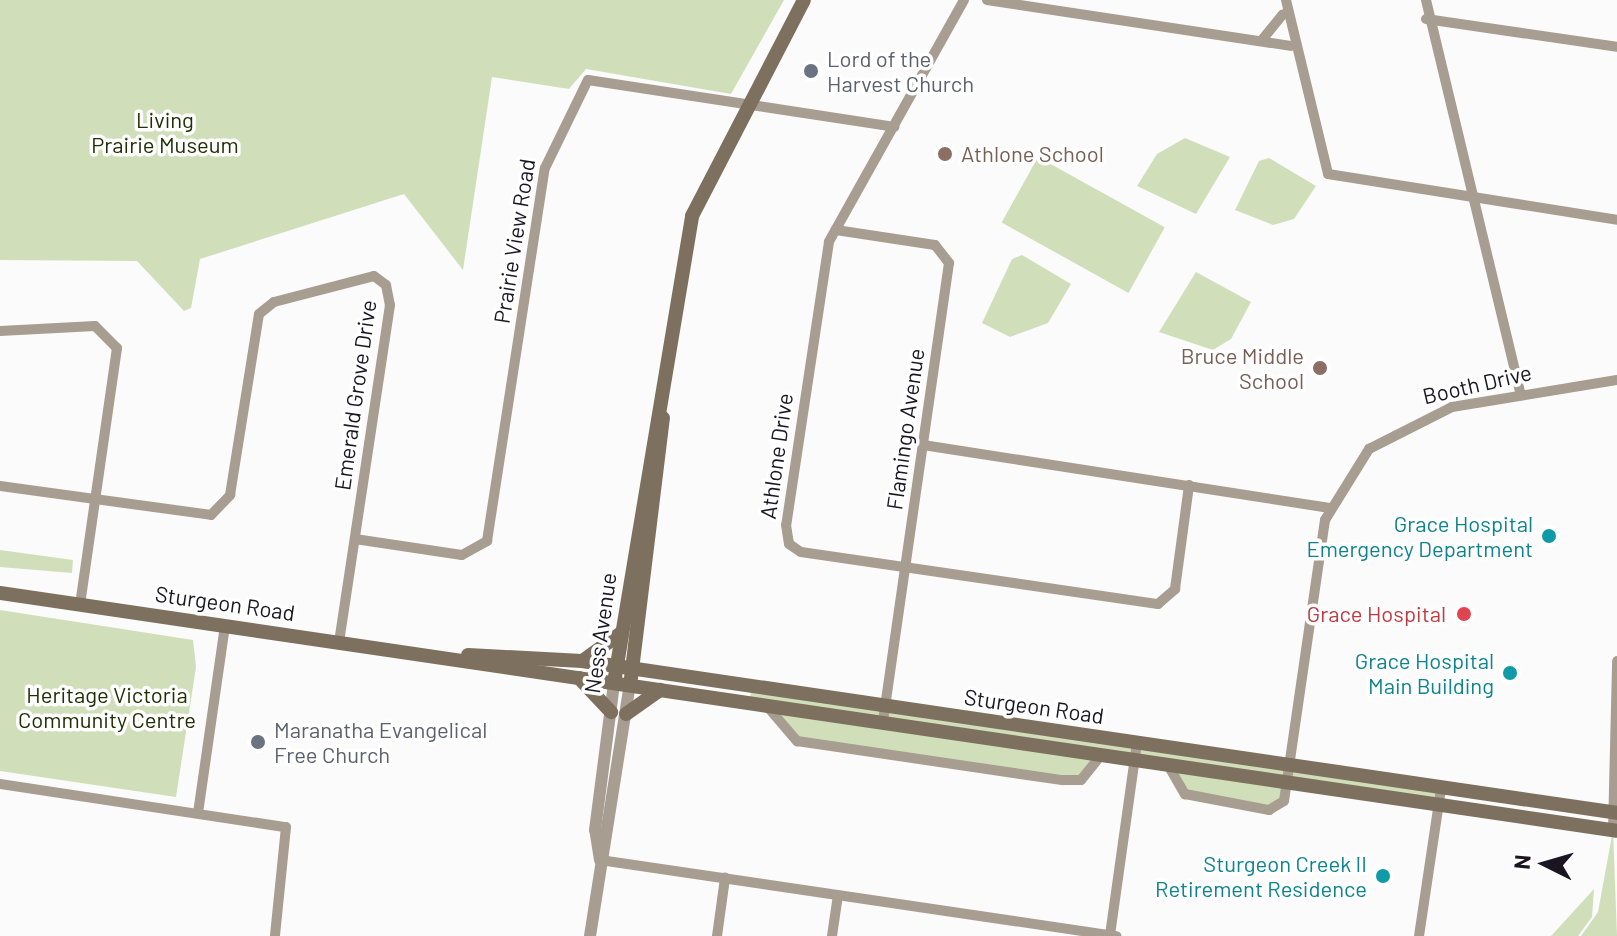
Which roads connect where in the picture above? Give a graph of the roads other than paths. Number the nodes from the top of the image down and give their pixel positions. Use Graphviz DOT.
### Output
graph roads {
  1 [pos="804,0"];
  2 [pos="964,0"];
  3 [pos="987,0"];
  4 [pos="1426,0"];
  5 [pos="1285,4"];
  6 [pos="1426,19"];
  7 [pos="1257,41"];
  8 [pos="1291,46"];
  9 [pos="1617,47"];
  10 [pos="747,102"];
  11 [pos="894,127"];
  12 [pos="1471,198"];
  13 [pos="1617,220"];
  14 [pos="836,230"];
  15 [pos="0,331"];
  16 [pos="1617,380"];
  17 [pos="1520,393"];
  18 [pos="662,413"];
  19 [pos="923,445"];
  20 [pos="1189,485"];
  21 [pos="0,486"];
  22 [pos="95,501"];
  23 [pos="1328,508"];
  24 [pos="355,539"];
  25 [pos="905,566"];
  26 [pos="0,593"];
  27 [pos="80,604"];
  28 [pos="225,625"];
  29 [pos="622,633"];
  30 [pos="339,642"];
  31 [pos="444,657"];
  32 [pos="582,661"];
  33 [pos="1617,661"];
  34 [pos="626,674"];
  35 [pos="579,677"];
  36 [pos="614,683"];
  37 [pos="660,690"];
  38 [pos="766,705"];
  39 [pos="885,706"];
  40 [pos="618,713"];
  41 [pos="883,723"];
  42 [pos="1137,743"];
  43 [pos="1101,755"];
  44 [pos="1135,760"];
  45 [pos="1168,765"];
  46 [pos="1289,765"];
  47 [pos="1287,783"];
  48 [pos="0,784"];
  49 [pos="1441,788"];
  50 [pos="1438,805"];
  51 [pos="198,813"];
  52 [pos="1615,813"];
  53 [pos="1615,830"];
  54 [pos="600,860"];
  55 [pos="725,878"];
  56 [pos="838,895"];
  57 [pos="1110,935"];
  58 [pos="275,936"];
  59 [pos="590,936"];
  60 [pos="717,936"];
  61 [pos="832,936"];
  62 [pos="1116,936"];
  63 [pos="1419,936"];
  1 -- 10 [label="main road, Ness Avenue"];
  2 -- 11 [label="street, Athlone Drive"];
  3 -- 7 [label="street"];
  4 -- 6 [label="street"];
  5 -- 7 [label="street"];
  5 -- 8 [label="street"];
  6 -- 9 [label="street"];
  6 -- 12 [label="street"];
  7 -- 8 [label="street"];
  8 -- 12 [label="street"];
  10 -- 11 [label="street, Prairie View Road"];
  10 -- 18 [label="main road, Ness Avenue"];
  10 -- 24 [label="street, Prairie View Road"];
  11 -- 14 [label="street, Athlone Drive"];
  12 -- 13 [label="street"];
  12 -- 17 [label="street"];
  14 -- 19 [label="street, Flamingo Avenue"];
  14 -- 25 [label="street, Athlone Drive"];
  15 -- 22 [label="street"];
  16 -- 17 [label="street, Booth Drive"];
  17 -- 23 [label="street, Booth Drive"];
  18 -- 29 [label="main road, Ness Avenue"];
  18 -- 34 [label="main road, Ness Avenue"];
  19 -- 20 [label="street"];
  19 -- 25 [label="street, Flamingo Avenue"];
  20 -- 23 [label="street"];
  20 -- 25 [label="street, Athlone Drive"];
  21 -- 22 [label="street"];
  22 -- 24 [label="street, Emerald Grove Drive"];
  22 -- 27 [label="street"];
  23 -- 46 [label="street, Booth Drive"];
  24 -- 30 [label="street, Emerald Grove Drive"];
  25 -- 39 [label="street, Flamingo Avenue"];
  26 -- 27 [label="main road, Sturgeon Road"];
  27 -- 28 [label="main road, Sturgeon Road"];
  28 -- 30 [label="main road, Sturgeon Road"];
  28 -- 51 [label="street"];
  29 -- 32 [label="main road"];
  29 -- 34 [label="main road, Ness Avenue"];
  30 -- 31 [label="main road, Sturgeon Road"];
  31 -- 32 [label="main road, Sturgeon Road"];
  31 -- 35 [label="main road, Sturgeon Road"];
  32 -- 34 [label="main road, Sturgeon Road"];
  33 -- 52 [label="street"];
  34 -- 36 [label="main road, Ness Avenue"];
  34 -- 37 [label="main road, Sturgeon Road"];
  34 -- 39 [label="main road, Sturgeon Road"];
  34 -- 40 [label="street, Ness Avenue"];
  35 -- 36 [label="main road, Sturgeon Road"];
  35 -- 40 [label="main road"];
  36 -- 40 [label="street, Ness Avenue"];
  37 -- 38 [label="main road, Sturgeon Road"];
  37 -- 40 [label="main road"];
  38 -- 41 [label="main road, Sturgeon Road"];
  38 -- 43 [label="street, Sturgeon Road"];
  39 -- 41 [label="street, Flamingo Avenue"];
  39 -- 42 [label="main road, Sturgeon Road"];
  40 -- 54 [label="street, Ness Avenue"];
  41 -- 43 [label="main road, Sturgeon Road"];
  42 -- 44 [label="street"];
  42 -- 46 [label="main road, Sturgeon Road"];
  43 -- 44 [label="main road, Sturgeon Road"];
  44 -- 45 [label="main road, Sturgeon Road"];
  44 -- 57 [label="street"];
  45 -- 47 [label="main road, Sturgeon Road"];
  45 -- 47 [label="street"];
  46 -- 47 [label="street, Booth Drive"];
  46 -- 49 [label="main road, Sturgeon Road"];
  47 -- 50 [label="main road, Sturgeon Road"];
  48 -- 51 [label="street"];
  49 -- 50 [label="street"];
  49 -- 52 [label="main road, Sturgeon Road"];
  50 -- 53 [label="main road, Sturgeon Road"];
  50 -- 63 [label="street"];
  51 -- 58 [label="street"];
  52 -- 53 [label="street"];
  54 -- 55 [label="street"];
  54 -- 59 [label="street, Ness Avenue"];
  55 -- 56 [label="street"];
  55 -- 60 [label="street"];
  56 -- 57 [label="street"];
  56 -- 61 [label="street"];
  57 -- 62 [label="street"];
}
